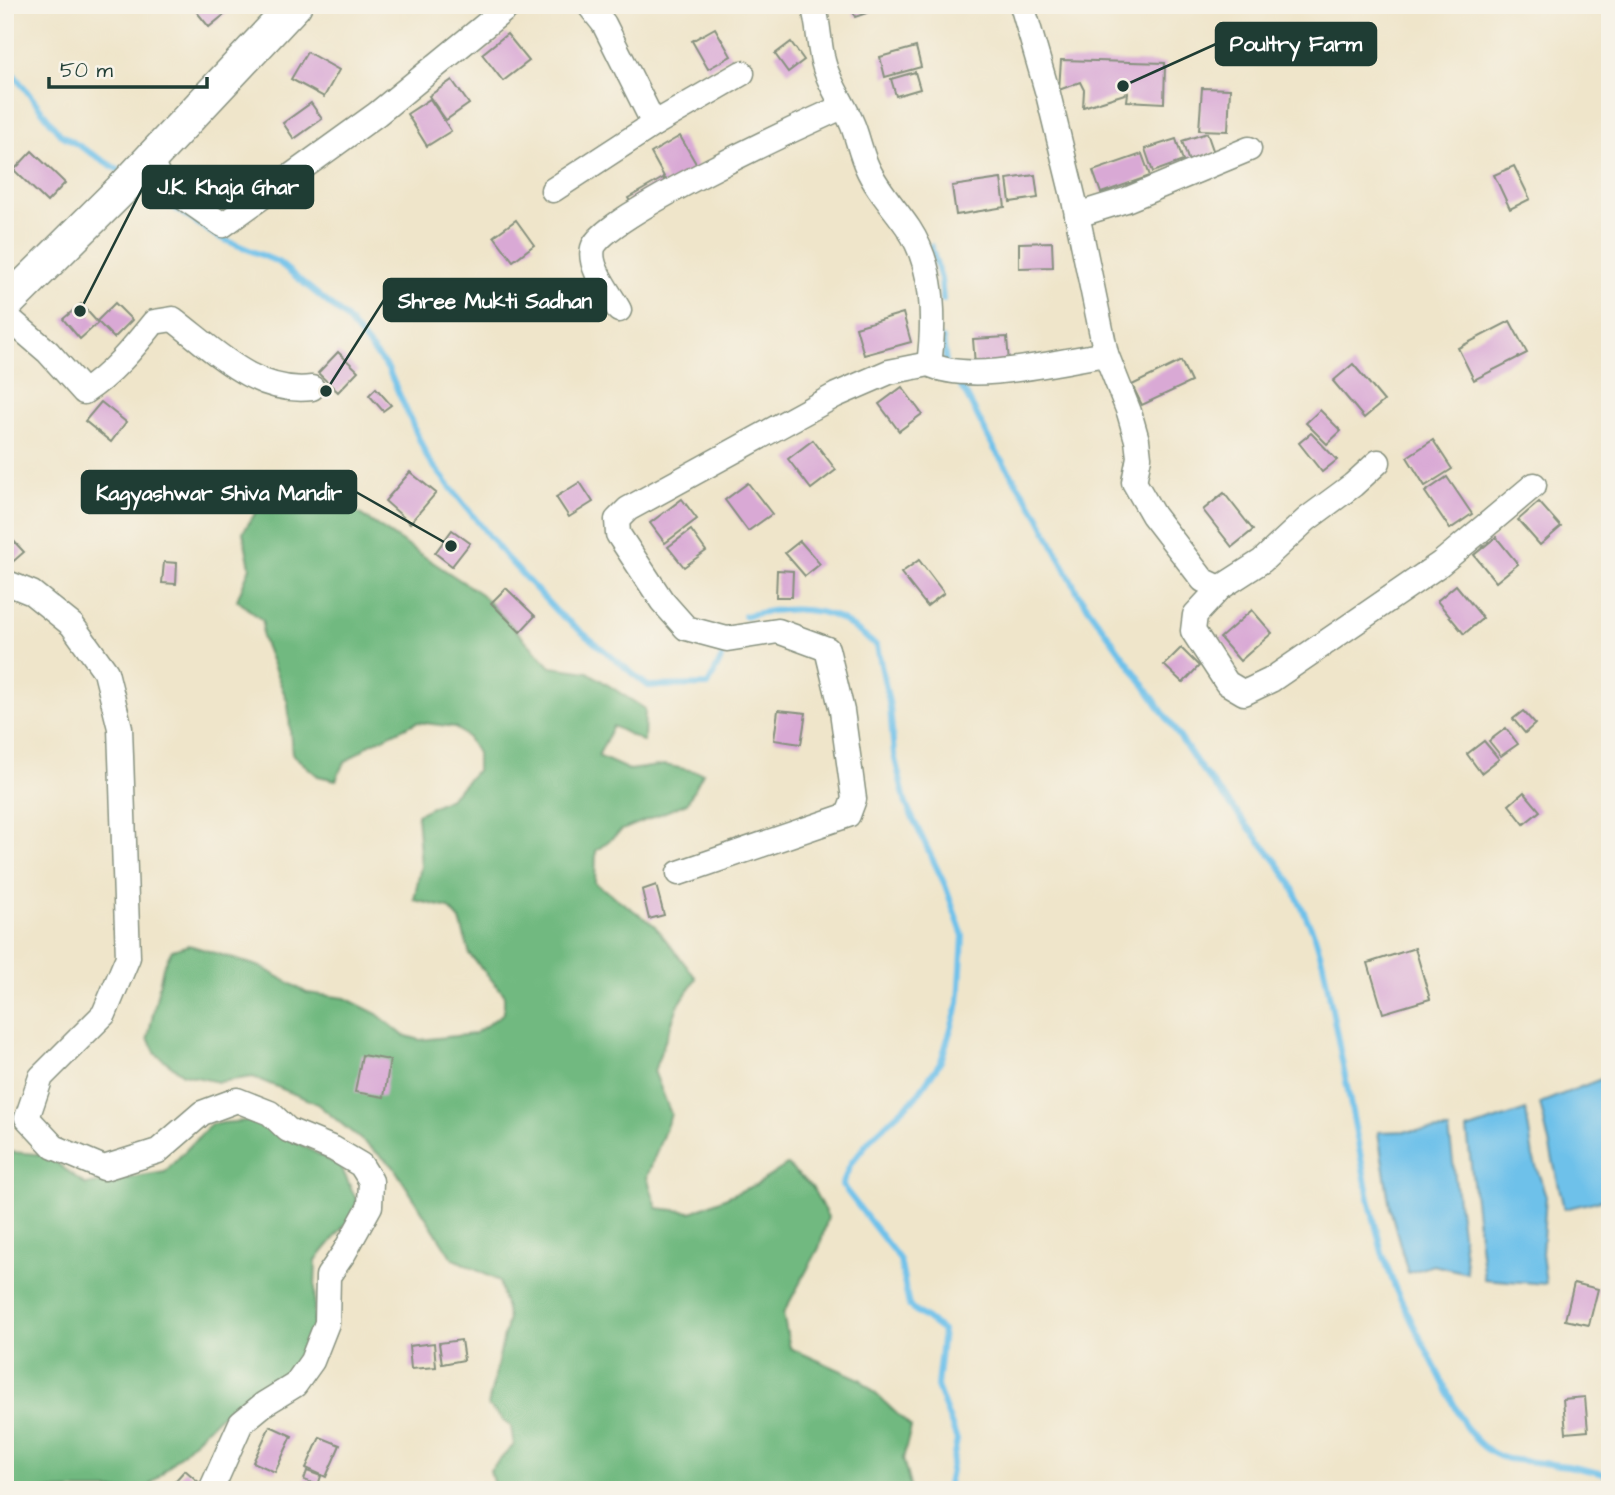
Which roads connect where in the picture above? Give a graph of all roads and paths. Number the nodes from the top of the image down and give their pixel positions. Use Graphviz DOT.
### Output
graph roads {
  1 [pos="295,5"];
  2 [pos="510,5"];
  3 [pos="589,5"];
  4 [pos="813,5"];
  5 [pos="1021,5"];
  6 [pos="742,73"];
  7 [pos="842,107"];
  8 [pos="654,124"];
  9 [pos="1249,149"];
  10 [pos="150,160"];
  11 [pos="553,190"];
  12 [pos="1077,215"];
  13 [pos="5,305"];
  14 [pos="619,310"];
  15 [pos="5,315"];
  16 [pos="1106,354"];
  17 [pos="942,369"];
  18 [pos="312,388"];
  19 [pos="1378,462"];
  20 [pos="1534,485"];
  21 [pos="5,583"];
  22 [pos="1220,589"];
  23 [pos="679,873"];
  24 [pos="211,1490"];
  1 -- 10 [label="main road"];
  2 -- 10 [label="street"];
  3 -- 8 [label="street"];
  4 -- 7 [label="street"];
  5 -- 12 [label="street"];
  6 -- 8 [label="street"];
  7 -- 14 [label="street"];
  7 -- 17 [label="street"];
  8 -- 11 [label="street"];
  9 -- 12 [label="street"];
  10 -- 13 [label="main road"];
  12 -- 16 [label="street"];
  15 -- 18 [label="street"];
  16 -- 17 [label="street"];
  16 -- 22 [label="street"];
  17 -- 23 [label="street"];
  19 -- 22 [label="street"];
  20 -- 22 [label="street"];
  21 -- 24 [label="street"];
}
